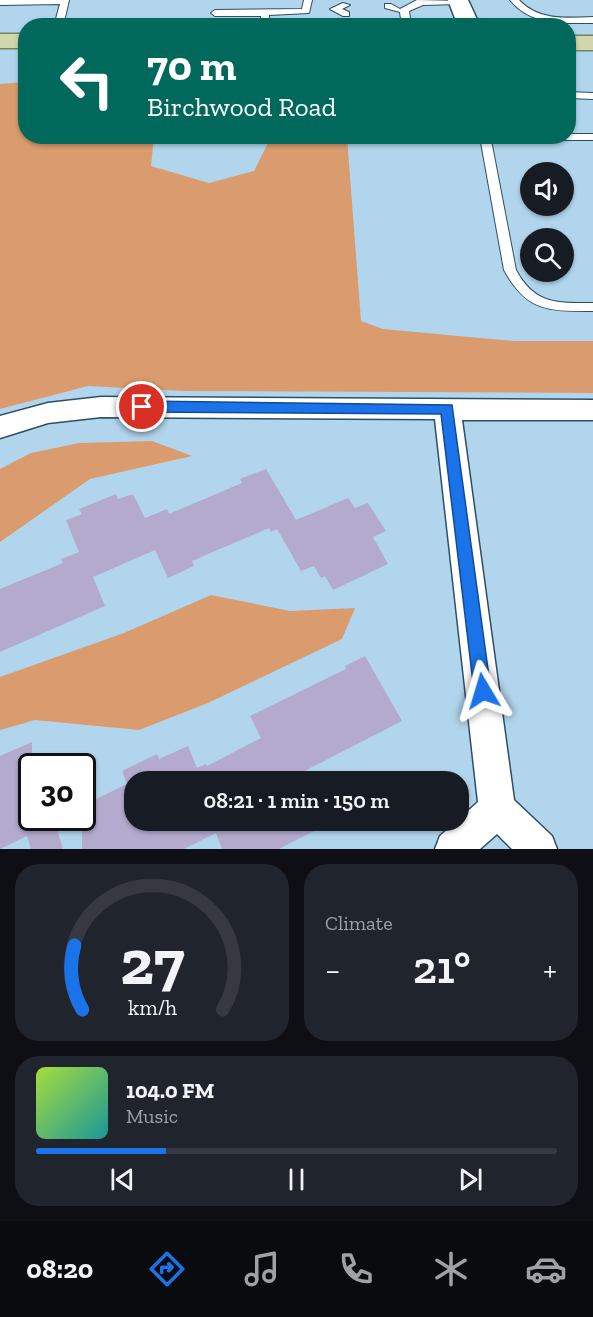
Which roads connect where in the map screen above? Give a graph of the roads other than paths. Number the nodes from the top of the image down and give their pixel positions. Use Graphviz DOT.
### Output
graph roads {
  1 [pos="65,0"];
  2 [pos="308,0"];
  3 [pos="403,0"];
  4 [pos="458,0"];
  5 [pos="514,0"];
  6 [pos="421,1"];
  7 [pos="0,2"];
  8 [pos="330,6"];
  9 [pos="346,10"];
  10 [pos="395,10"];
  11 [pos="215,13"];
  12 [pos="265,13"];
  13 [pos="60,18"];
  14 [pos="265,18"];
  15 [pos="402,18"];
  16 [pos="466,18"];
  17 [pos="542,18"];
  18 [pos="576,20"];
  19 [pos="593,20"];
  20 [pos="0,40"];
  21 [pos="18,41"];
  22 [pos="576,43"];
  23 [pos="593,43"];
  24 [pos="576,95"];
  25 [pos="593,96"];
  26 [pos="576,137"];
  27 [pos="593,137"];
  28 [pos="486,144"];
  29 [pos="593,307"];
  30 [pos="447,409"];
  31 [pos="593,410"];
  32 [pos="0,427"];
  33 [pos="497,809"];
  34 [pos="453,849"];
  35 [pos="539,849"];
  1 -- 7 [label="lane"];
  1 -- 13 [label="lane"];
  2 -- 12 [label="lane"];
  3 -- 10 [label="lane"];
  4 -- 6 [label="lane"];
  4 -- 16 [label="street"];
  5 -- 17 [label="lane"];
  6 -- 10 [label="lane"];
  8 -- 9 [label="lane"];
  10 -- 15 [label="lane"];
  11 -- 12 [label="lane"];
  12 -- 14 [label="lane"];
  18 -- 19 [label="lane"];
  20 -- 21 [label="main road"];
  22 -- 23 [label="main road"];
  24 -- 25 [label="lane"];
  26 -- 27 [label="lane"];
  28 -- 29 [label="lane"];
  30 -- 31 [label="street"];
  30 -- 32 [label="street"];
  30 -- 33 [label="street"];
  33 -- 34 [label="street"];
  33 -- 35 [label="street"];
}
